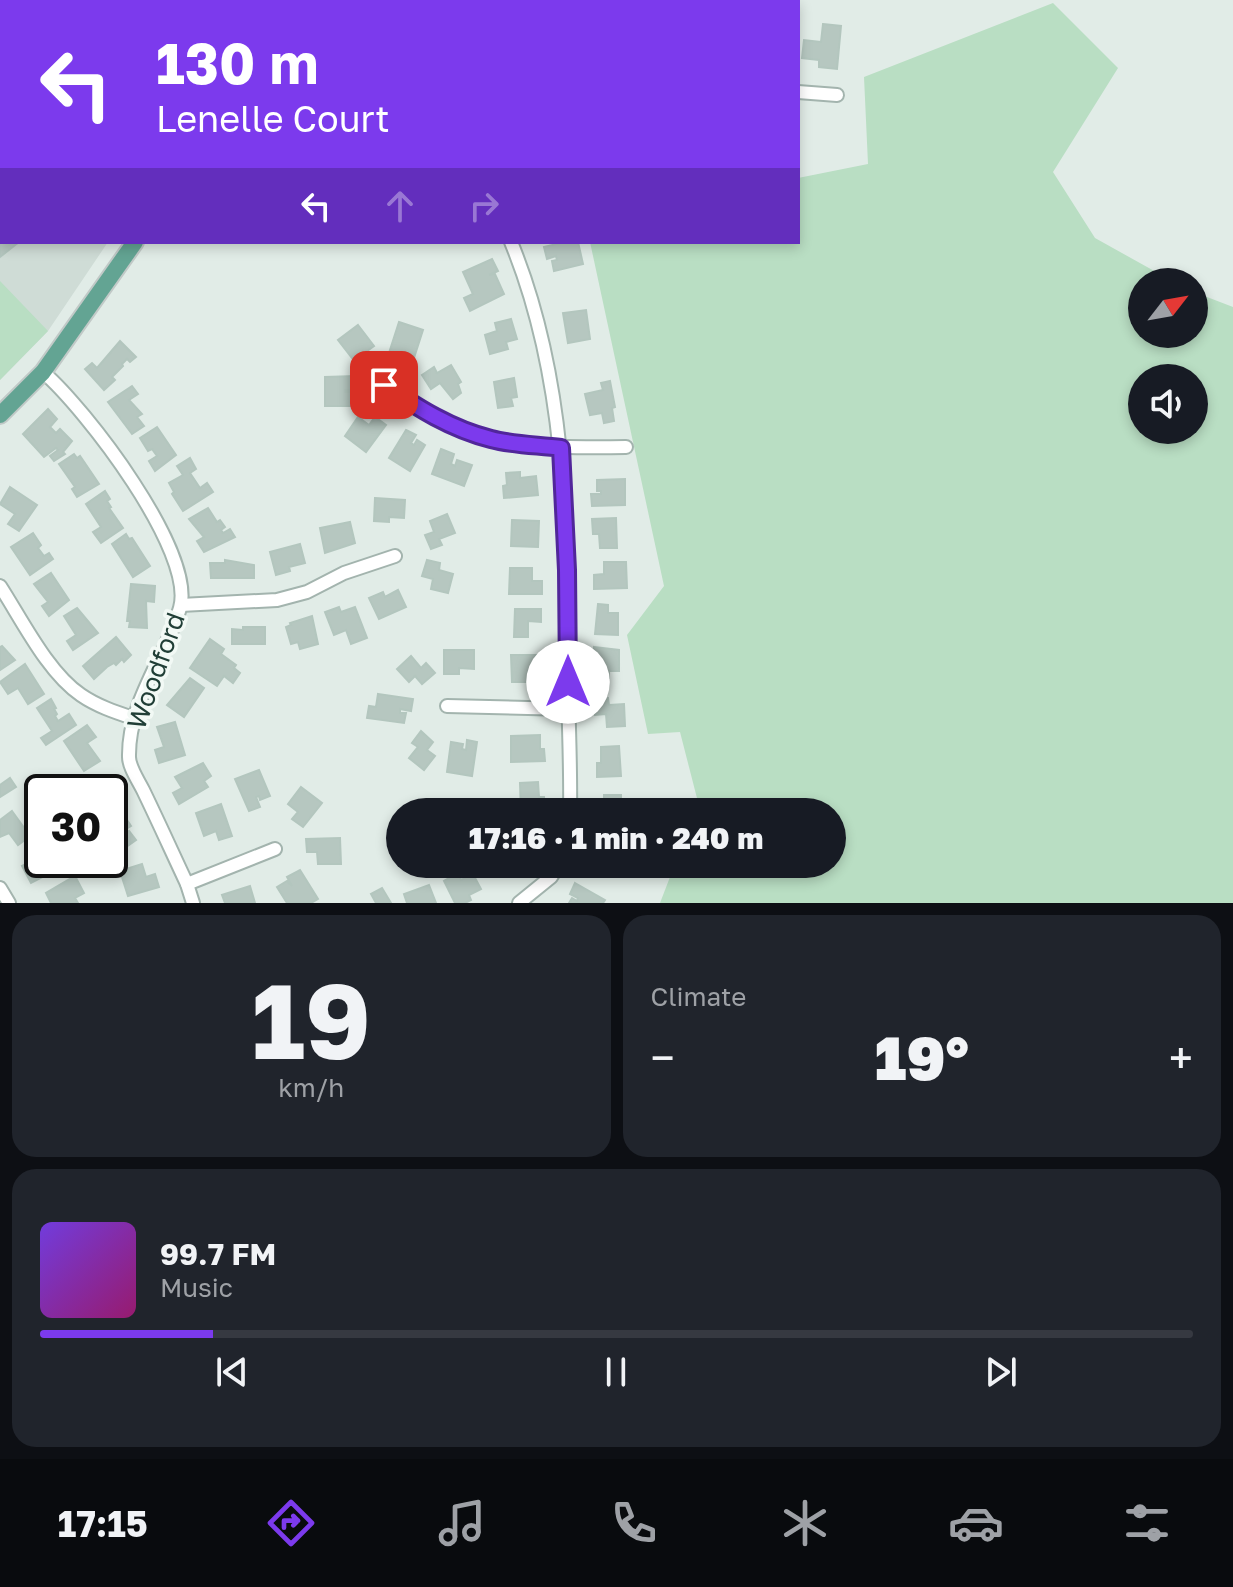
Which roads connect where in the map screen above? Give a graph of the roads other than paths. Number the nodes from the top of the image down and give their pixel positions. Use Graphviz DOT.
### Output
graph roads {
  1 [pos="800,92"];
  2 [pos="837,95"];
  3 [pos="134,244"];
  4 [pos="512,244"];
  5 [pos="43,372"];
  6 [pos="384,385"];
  7 [pos="0,415"];
  8 [pos="626,447"];
  9 [pos="561,448"];
  10 [pos="395,556"];
  11 [pos="0,586"];
  12 [pos="181,605"];
  13 [pos="447,706"];
  14 [pos="568,709"];
  15 [pos="133,718"];
  16 [pos="570,798"];
  17 [pos="275,849"];
  18 [pos="550,878"];
  19 [pos="187,884"];
  20 [pos="0,888"];
  21 [pos="525,901"];
  22 [pos="9,903"];
  23 [pos="193,903"];
  1 -- 2 [label="street"];
  3 -- 5 [label="main road"];
  4 -- 9 [label="street"];
  5 -- 7 [label="main road"];
  5 -- 12 [label="street, Woodford"];
  6 -- 9 [label="street"];
  8 -- 9 [label="street"];
  9 -- 14 [label="street"];
  10 -- 12 [label="street"];
  11 -- 15 [label="street"];
  12 -- 15 [label="street, Woodford"];
  13 -- 14 [label="street"];
  14 -- 16 [label="street"];
  15 -- 19 [label="street, Woodford"];
  17 -- 19 [label="street"];
  18 -- 21 [label="street"];
  19 -- 23 [label="street, Woodford"];
  20 -- 22 [label="street"];
}
